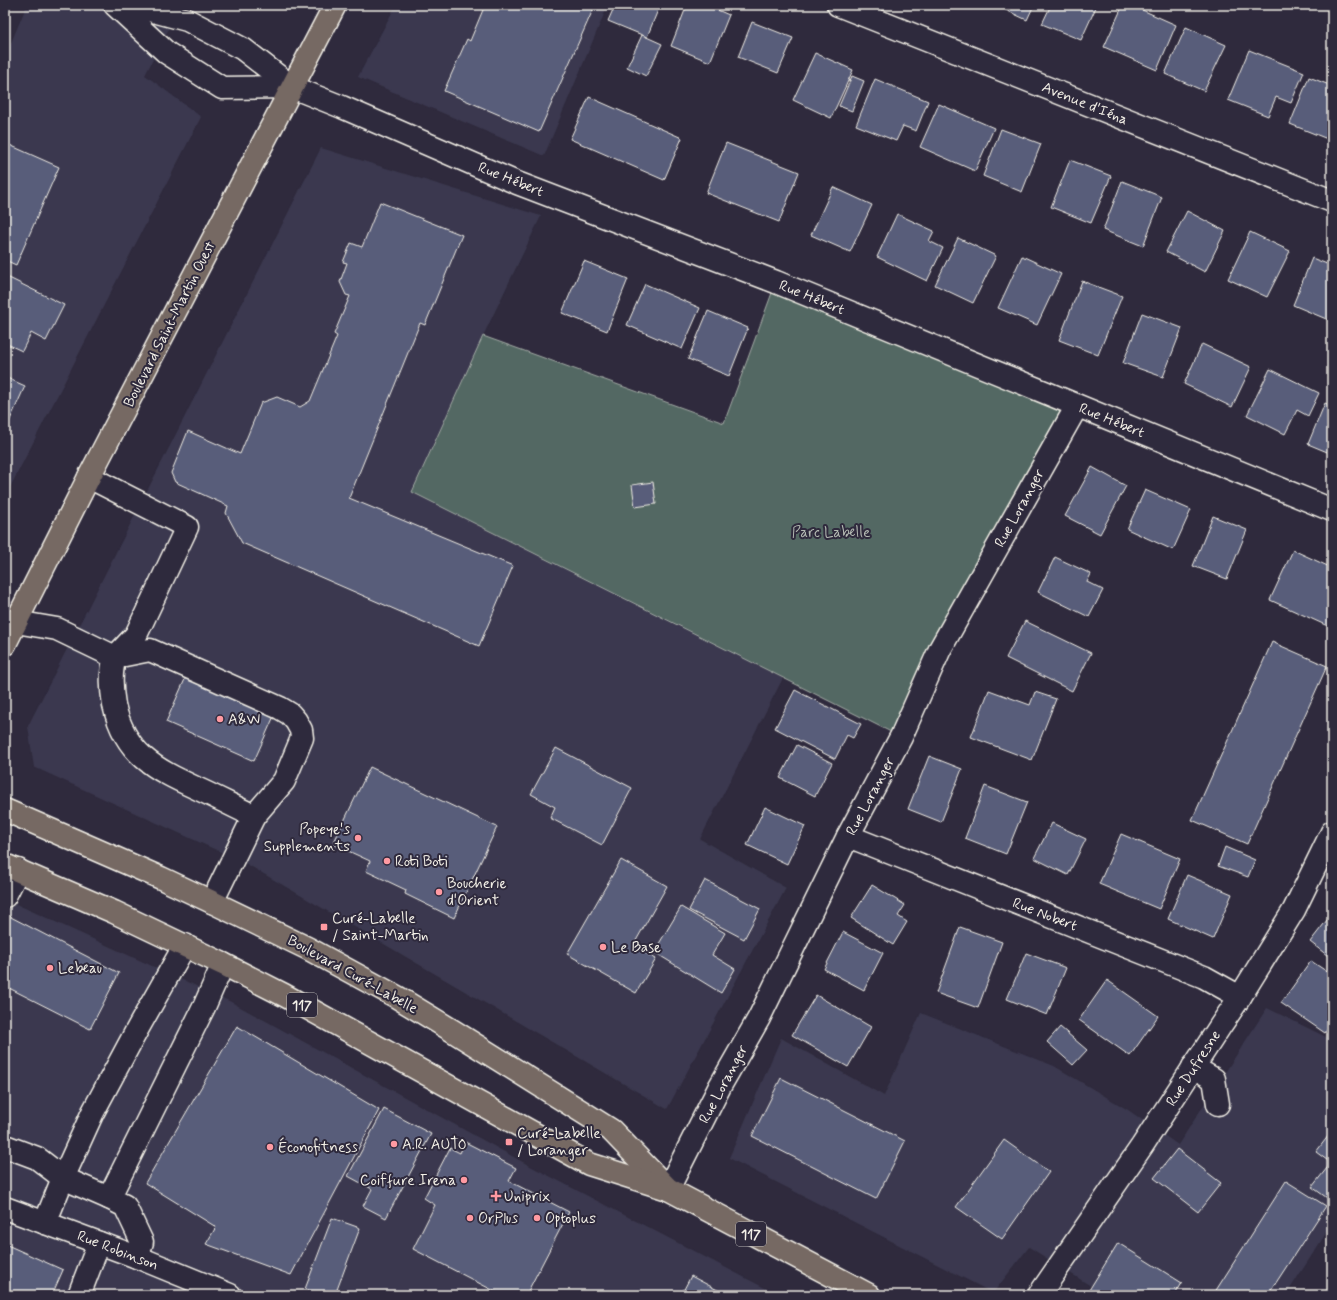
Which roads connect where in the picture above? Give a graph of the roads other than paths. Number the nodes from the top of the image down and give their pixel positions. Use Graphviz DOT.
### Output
graph roads {
  1 [pos="116,5"];
  2 [pos="131,5"];
  3 [pos="335,5"];
  4 [pos="838,5"];
  5 [pos="292,87"];
  6 [pos="1332,201"];
  7 [pos="1077,406"];
  8 [pos="89,477"];
  9 [pos="1332,510"];
  10 [pos="16,622"];
  11 [pos="5,644"];
  12 [pos="115,657"];
  13 [pos="5,810"];
  14 [pos="254,816"];
  15 [pos="1332,832"];
  16 [pos="848,836"];
  17 [pos="12,867"];
  18 [pos="5,896"];
  19 [pos="212,902"];
  20 [pos="185,945"];
  21 [pos="223,964"];
  22 [pos="1240,998"];
  23 [pos="1193,1067"];
  24 [pos="1218,1104"];
  25 [pos="5,1146"];
  26 [pos="63,1178"];
  27 [pos="668,1189"];
  28 [pos="109,1198"];
  29 [pos="5,1208"];
  30 [pos="45,1222"];
  31 [pos="99,1243"];
  32 [pos="138,1257"];
  33 [pos="217,1292"];
  34 [pos="79,1295"];
  35 [pos="869,1295"];
  36 [pos="1039,1295"];
  1 -- 5 [label="street"];
  2 -- 5 [label="street"];
  3 -- 5 [label="main road, Boulevard Saint-Martin Ouest"];
  4 -- 6 [label="street, Avenue d'Iéna"];
  5 -- 7 [label="street, Rue Hébert"];
  5 -- 8 [label="main road, Boulevard Saint-Martin Ouest"];
  7 -- 9 [label="street, Rue Hébert"];
  7 -- 16 [label="street, Rue Loranger"];
  8 -- 10 [label="main road, Boulevard Saint-Martin Ouest"];
  8 -- 12 [label="street"];
  10 -- 11 [label="main road, Boulevard Saint-Martin Ouest"];
  10 -- 12 [label="street"];
  12 -- 14 [label="street"];
  12 -- 14 [label="street"];
  13 -- 19 [label="main road, Boulevard Curé-Labelle / 117"];
  14 -- 19 [label="street"];
  15 -- 22 [label="street, Rue Dufresne"];
  16 -- 22 [label="street, Rue Nobert"];
  16 -- 27 [label="street, Rue Loranger"];
  17 -- 18 [label="street"];
  17 -- 20 [label="main road, Boulevard Curé-Labelle / 117"];
  19 -- 27 [label="main road, Boulevard Curé-Labelle / 117"];
  20 -- 21 [label="main road, Boulevard Curé-Labelle / 117"];
  20 -- 26 [label="street"];
  21 -- 27 [label="main road, Boulevard Curé-Labelle / 117"];
  21 -- 28 [label="street"];
  22 -- 23 [label="street, Rue Dufresne"];
  23 -- 24 [label="street"];
  23 -- 36 [label="street, Rue Dufresne"];
  25 -- 26 [label="street"];
  26 -- 28 [label="street"];
  26 -- 30 [label="street"];
  27 -- 35 [label="main road, Boulevard Curé-Labelle / 117"];
  28 -- 32 [label="street"];
  29 -- 30 [label="street, Rue Robinson"];
  30 -- 31 [label="street, Rue Robinson"];
  31 -- 32 [label="street, Rue Robinson"];
  31 -- 34 [label="street"];
  32 -- 33 [label="street, Rue Robinson"];
}
